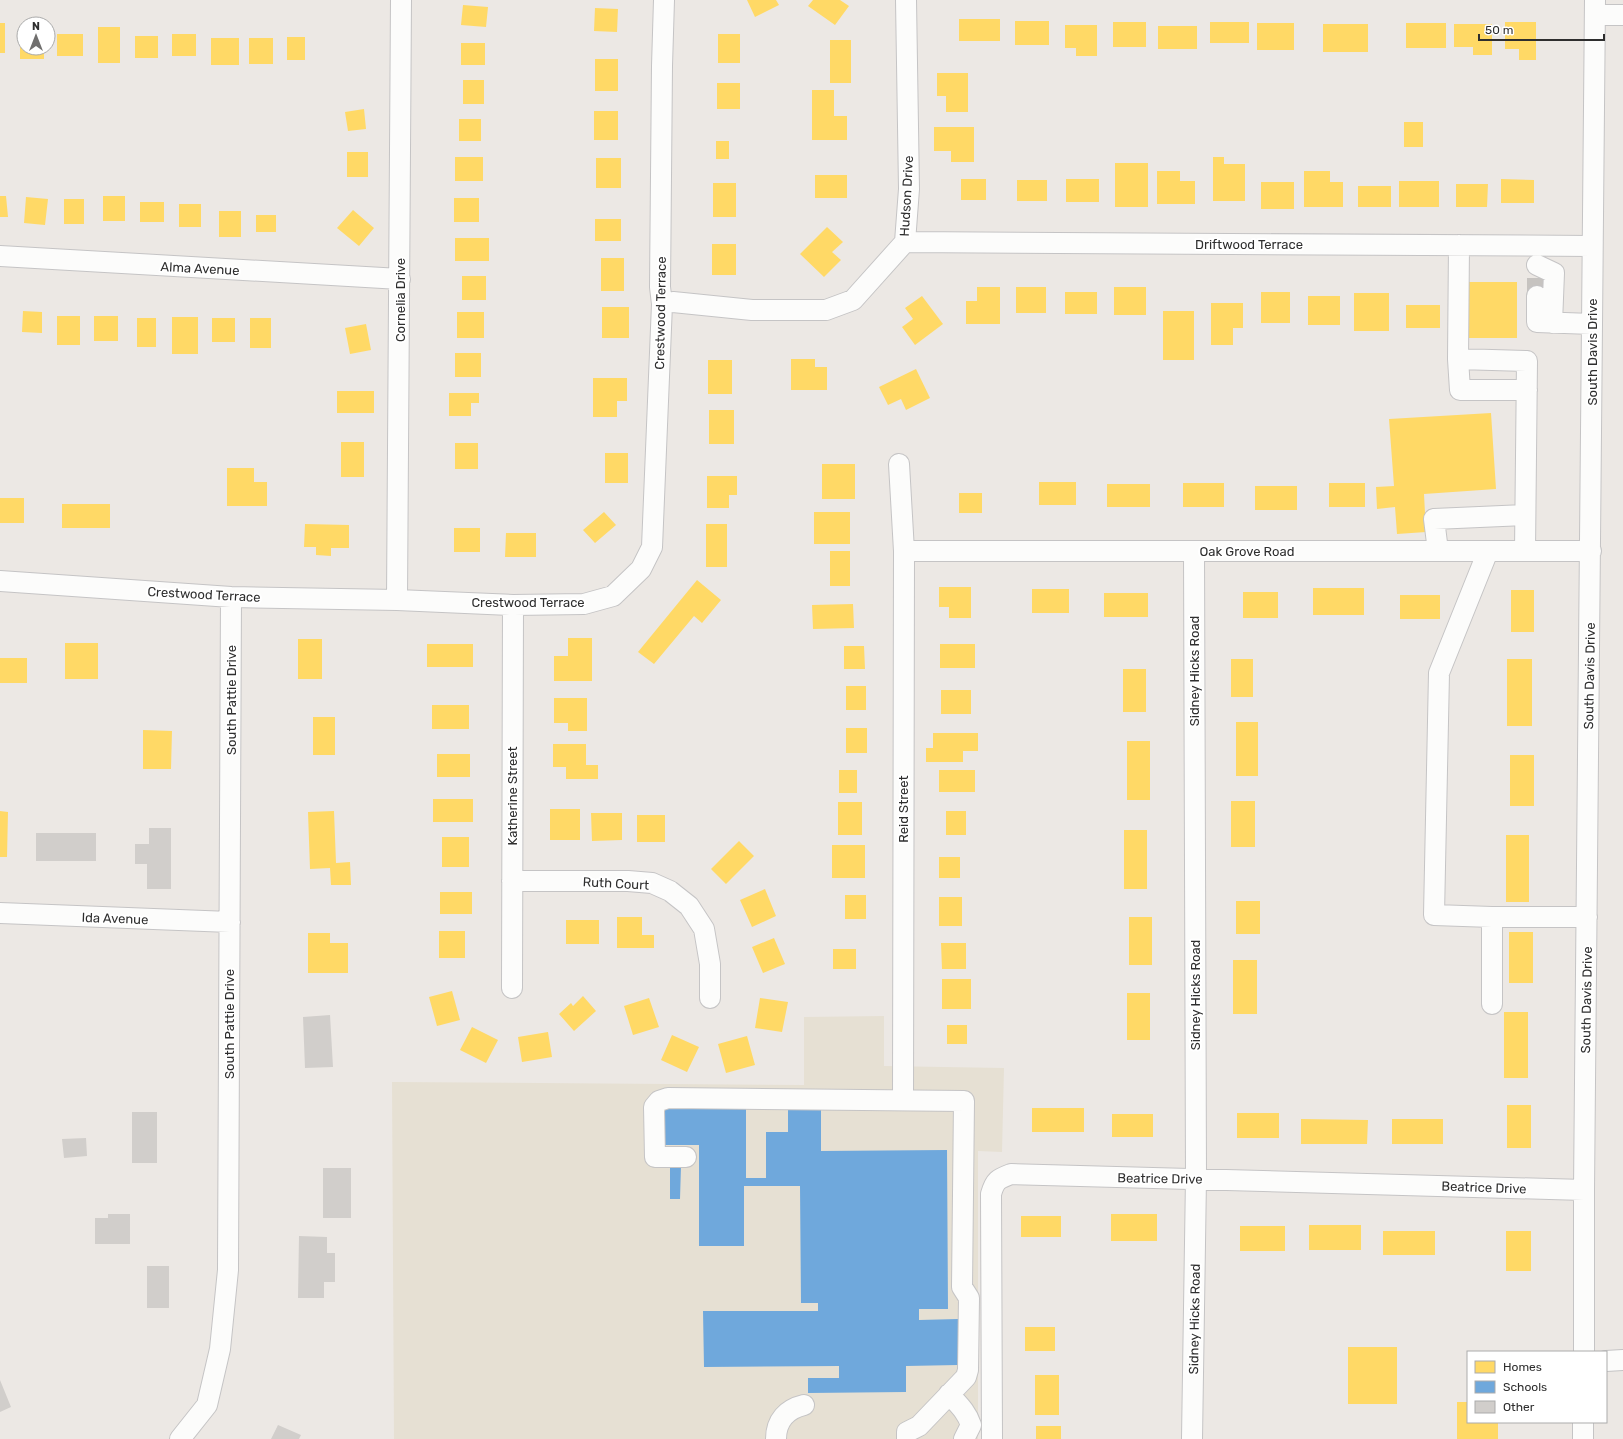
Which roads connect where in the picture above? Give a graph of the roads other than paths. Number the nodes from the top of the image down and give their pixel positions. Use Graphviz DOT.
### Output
graph roads {
  1 [pos="401,0"];
  2 [pos="664,0"];
  3 [pos="906,0"];
  4 [pos="1595,8"];
  5 [pos="1623,15"];
  6 [pos="905,242"];
  7 [pos="1459,245"];
  8 [pos="1592,246"];
  9 [pos="0,256"];
  10 [pos="1537,271"];
  11 [pos="400,279"];
  12 [pos="662,304"];
  13 [pos="1552,323"];
  14 [pos="1592,324"];
  15 [pos="1458,359"];
  16 [pos="1527,390"];
  17 [pos="900,464"];
  18 [pos="1526,515"];
  19 [pos="904,551"];
  20 [pos="1194,551"];
  21 [pos="1438,551"];
  22 [pos="1488,551"];
  23 [pos="1525,551"];
  24 [pos="1591,551"];
  25 [pos="0,581"];
  26 [pos="232,597"];
  27 [pos="397,600"];
  28 [pos="513,605"];
  29 [pos="512,881"];
  30 [pos="0,913"];
  31 [pos="1492,917"];
  32 [pos="1587,917"];
  33 [pos="230,922"];
  34 [pos="512,988"];
  35 [pos="710,998"];
  36 [pos="1492,1004"];
  37 [pos="903,1100"];
  38 [pos="686,1157"];
  39 [pos="1196,1178"];
  40 [pos="1584,1190"];
  41 [pos="1584,1351"];
  42 [pos="1623,1360"];
  43 [pos="1607,1361"];
  44 [pos="949,1394"];
  45 [pos="804,1405"];
  46 [pos="1583,1423"];
  47 [pos="180,1439"];
  48 [pos="776,1439"];
  49 [pos="907,1439"];
  50 [pos="964,1439"];
  51 [pos="992,1439"];
  52 [pos="1192,1439"];
  53 [pos="1583,1439"];
  1 -- 11 [label="street, Cornelia Drive"];
  2 -- 12 [label="street, Crestwood Terrace"];
  3 -- 6 [label="street, Hudson Drive"];
  4 -- 5 [label="street"];
  4 -- 8 [label="street, South Davis Drive"];
  6 -- 7 [label="street, Driftwood Terrace"];
  6 -- 12 [label="street, Hudson Drive"];
  7 -- 10 [label="street, Driftwood Terrace"];
  7 -- 15 [label="street"];
  8 -- 10 [label="street, Driftwood Terrace"];
  8 -- 14 [label="street, South Davis Drive"];
  9 -- 11 [label="street, Alma Avenue"];
  10 -- 13 [label="street"];
  10 -- 13 [label="street"];
  11 -- 27 [label="street, Cornelia Drive"];
  12 -- 28 [label="street, Crestwood Terrace"];
  13 -- 14 [label="street"];
  14 -- 24 [label="street, South Davis Drive"];
  15 -- 16 [label="street"];
  15 -- 16 [label="street"];
  16 -- 18 [label="street"];
  17 -- 19 [label="street, Reid Street"];
  18 -- 21 [label="street"];
  18 -- 23 [label="street"];
  19 -- 20 [label="street, Oak Grove Road"];
  19 -- 37 [label="street, Reid Street"];
  20 -- 21 [label="street, Oak Grove Road"];
  20 -- 39 [label="street, Sidney Hicks Road"];
  21 -- 22 [label="street, Oak Grove Road"];
  22 -- 23 [label="street, Oak Grove Road"];
  22 -- 31 [label="street"];
  23 -- 24 [label="street, Oak Grove Road"];
  24 -- 32 [label="street, South Davis Drive"];
  25 -- 26 [label="street, Crestwood Terrace"];
  26 -- 27 [label="street, Crestwood Terrace"];
  26 -- 33 [label="street, South Pattie Drive"];
  27 -- 28 [label="street, Crestwood Terrace"];
  28 -- 29 [label="street, Katherine Street"];
  29 -- 34 [label="street, Katherine Street"];
  29 -- 35 [label="street, Ruth Court"];
  30 -- 33 [label="street, Ida Avenue"];
  31 -- 32 [label="street"];
  31 -- 36 [label="street"];
  32 -- 40 [label="street, South Davis Drive"];
  33 -- 47 [label="street, South Pattie Drive"];
  37 -- 38 [label="street"];
  37 -- 44 [label="street"];
  39 -- 40 [label="street, Beatrice Drive"];
  39 -- 51 [label="street, Beatrice Drive"];
  39 -- 52 [label="street, Sidney Hicks Road"];
  40 -- 41 [label="street, South Davis Drive"];
  42 -- 43 [label="street"];
  44 -- 49 [label="street"];
  44 -- 50 [label="street"];
  45 -- 48 [label="street"];
  46 -- 53 [label="street"];
}
